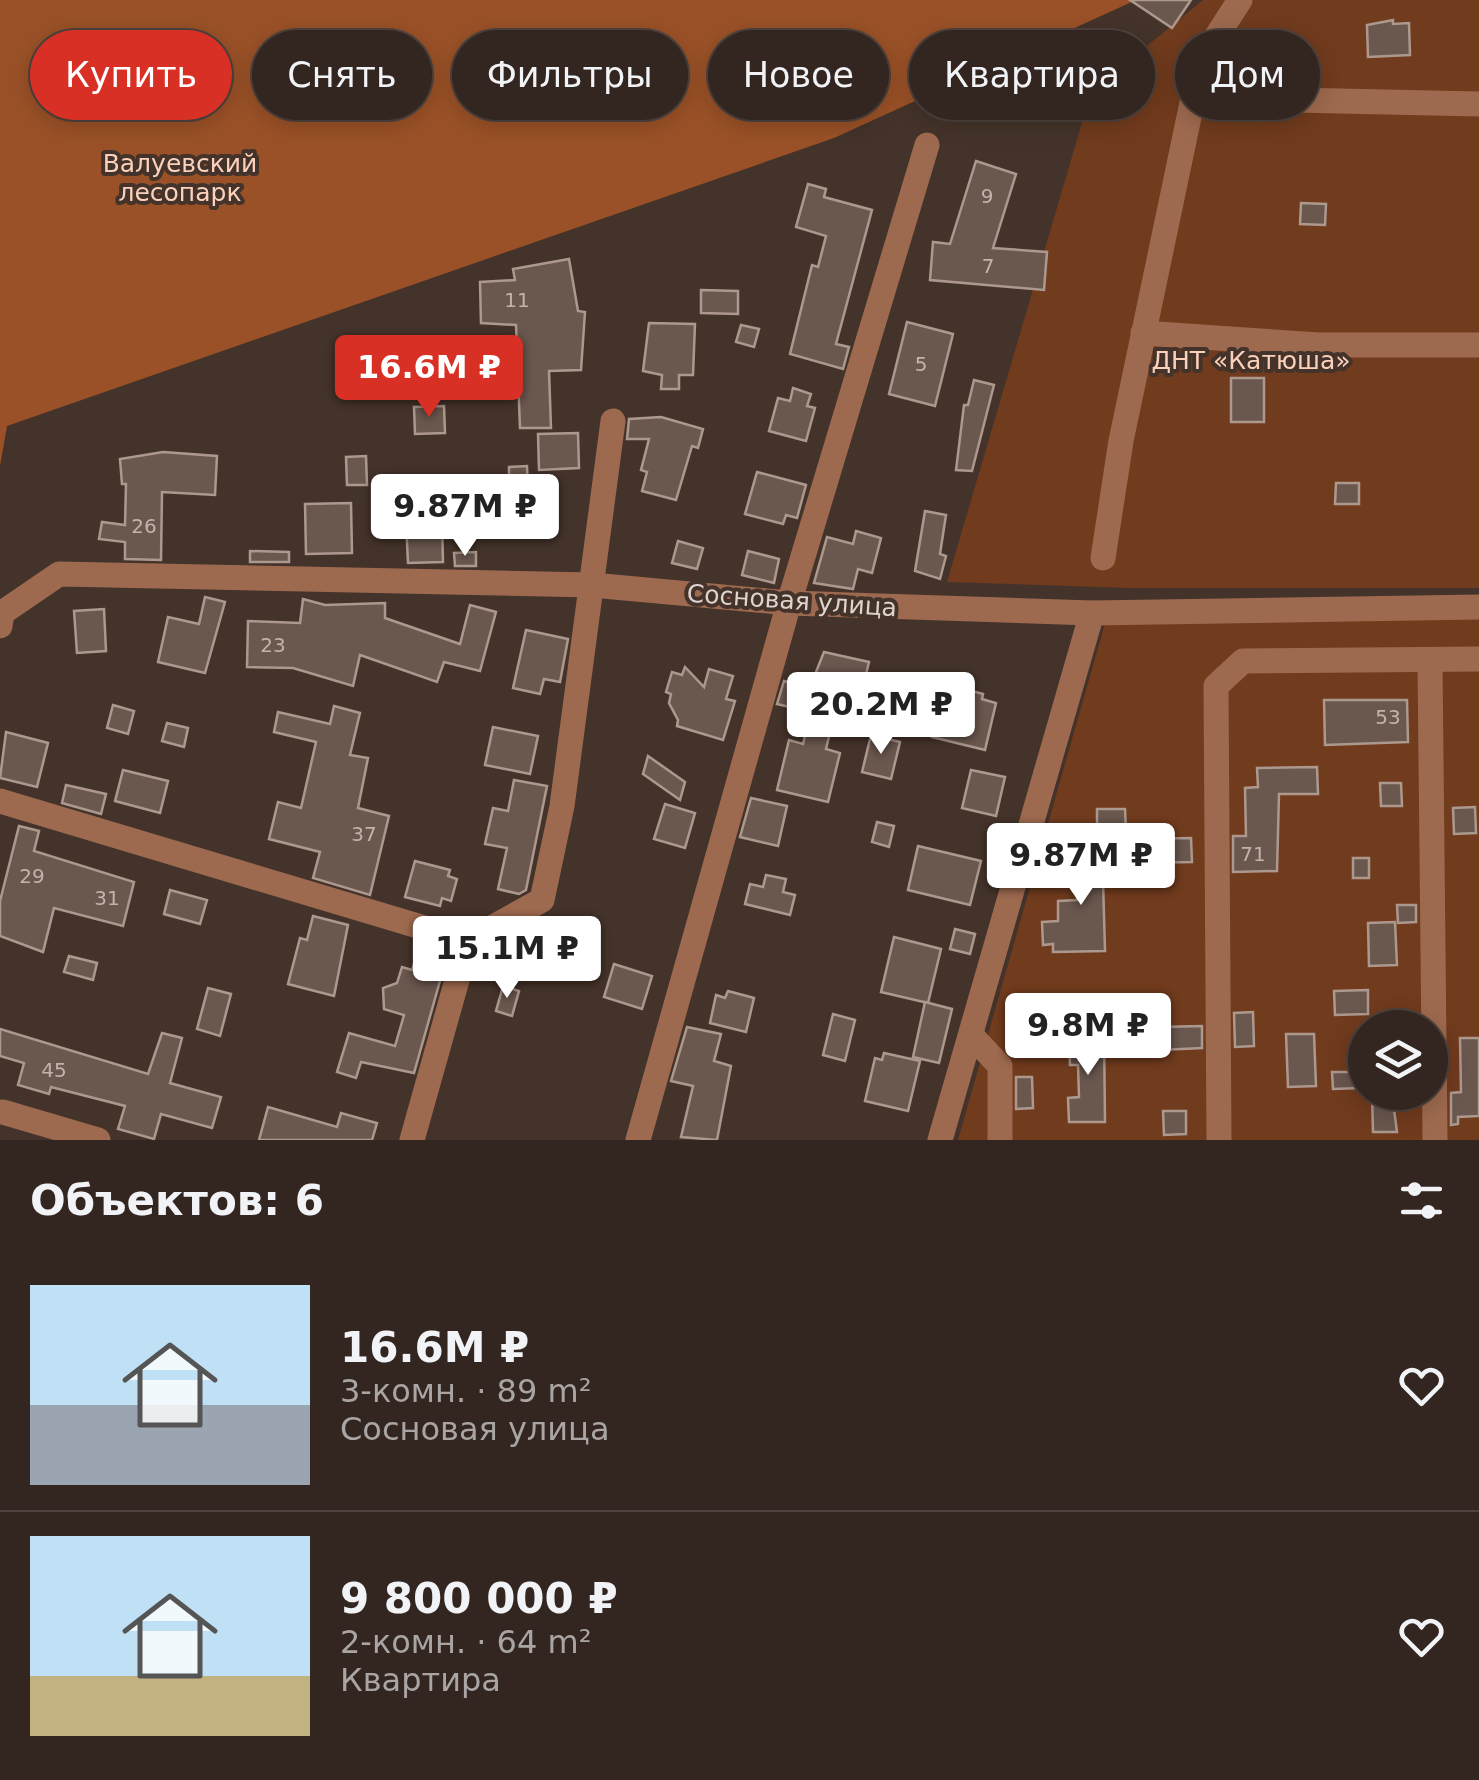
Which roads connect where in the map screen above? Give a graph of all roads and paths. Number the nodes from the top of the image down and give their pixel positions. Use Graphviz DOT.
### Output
graph roads {
  1 [pos="1240,0"];
  2 [pos="1221,30"];
  3 [pos="1320,101"];
  4 [pos="1479,104"];
  5 [pos="1188,120"];
  6 [pos="927,145"];
  7 [pos="1143,333"];
  8 [pos="1479,345"];
  9 [pos="613,421"];
  10 [pos="1103,558"];
  11 [pos="592,585"];
  12 [pos="789,603"];
  13 [pos="1479,607"];
  14 [pos="1092,613"];
  15 [pos="0,626"];
  16 [pos="1479,660"];
  17 [pos="1430,662"];
  18 [pos="0,801"];
  19 [pos="468,941"];
  20 [pos="972,1035"];
  21 [pos="3,1112"];
  22 [pos="98,1140"];
  23 [pos="412,1140"];
  24 [pos="638,1140"];
  25 [pos="940,1140"];
  26 [pos="1000,1140"];
  27 [pos="1220,1140"];
  28 [pos="1435,1140"];
  1 -- 2 [label="street"];
  3 -- 4 [label="street"];
  5 -- 7 [label="street"];
  6 -- 12 [label="street"];
  7 -- 8 [label="street"];
  7 -- 10 [label="street"];
  9 -- 11 [label="street"];
  11 -- 12 [label="street, Сосновая улица"];
  11 -- 15 [label="street, Сосновая улица"];
  11 -- 19 [label="street"];
  12 -- 14 [label="street, Сосновая улица"];
  12 -- 24 [label="street"];
  13 -- 14 [label="street, Сосновая улица"];
  14 -- 20 [label="street"];
  16 -- 17 [label="street"];
  17 -- 27 [label="street"];
  17 -- 28 [label="street"];
  18 -- 19 [label="street"];
  19 -- 23 [label="street"];
  20 -- 25 [label="street"];
  20 -- 26 [label="street"];
  21 -- 22 [label="street"];
}
